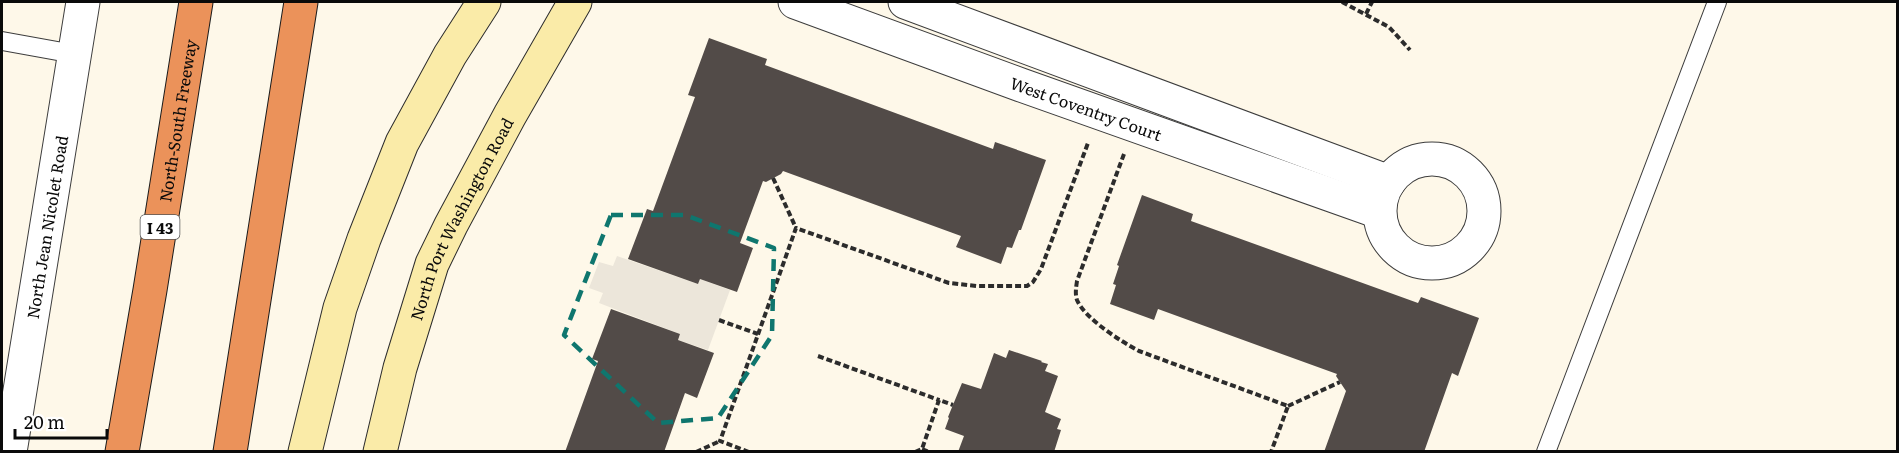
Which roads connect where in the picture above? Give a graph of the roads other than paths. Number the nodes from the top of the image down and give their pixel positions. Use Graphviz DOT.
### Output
graph roads {
  1 [pos="83,2"];
  2 [pos="196,2"];
  3 [pos="301,2"];
  4 [pos="484,2"];
  5 [pos="575,2"];
  6 [pos="795,2"];
  7 [pos="904,2"];
  8 [pos="1717,2"];
  9 [pos="2,41"];
  10 [pos="74,54"];
  11 [pos="1389,182"];
  12 [pos="1380,212"];
  13 [pos="10,452"];
  14 [pos="122,452"];
  15 [pos="230,452"];
  16 [pos="305,452"];
  17 [pos="380,452"];
  18 [pos="1546,452"];
  1 -- 10 [label="street, North Jean Nicolet Road"];
  2 -- 14 [label="highway, North-South Freeway / I 43"];
  3 -- 15 [label="highway"];
  4 -- 16 [label="main road"];
  5 -- 17 [label="main road, North Port Washington Road"];
  6 -- 12 [label="street, West Coventry Court"];
  7 -- 11 [label="street"];
  8 -- 18 [label="lane"];
  9 -- 10 [label="lane"];
  10 -- 13 [label="street, North Jean Nicolet Road"];
  11 -- 12 [label="street"];
  11 -- 12 [label="street"];
}
